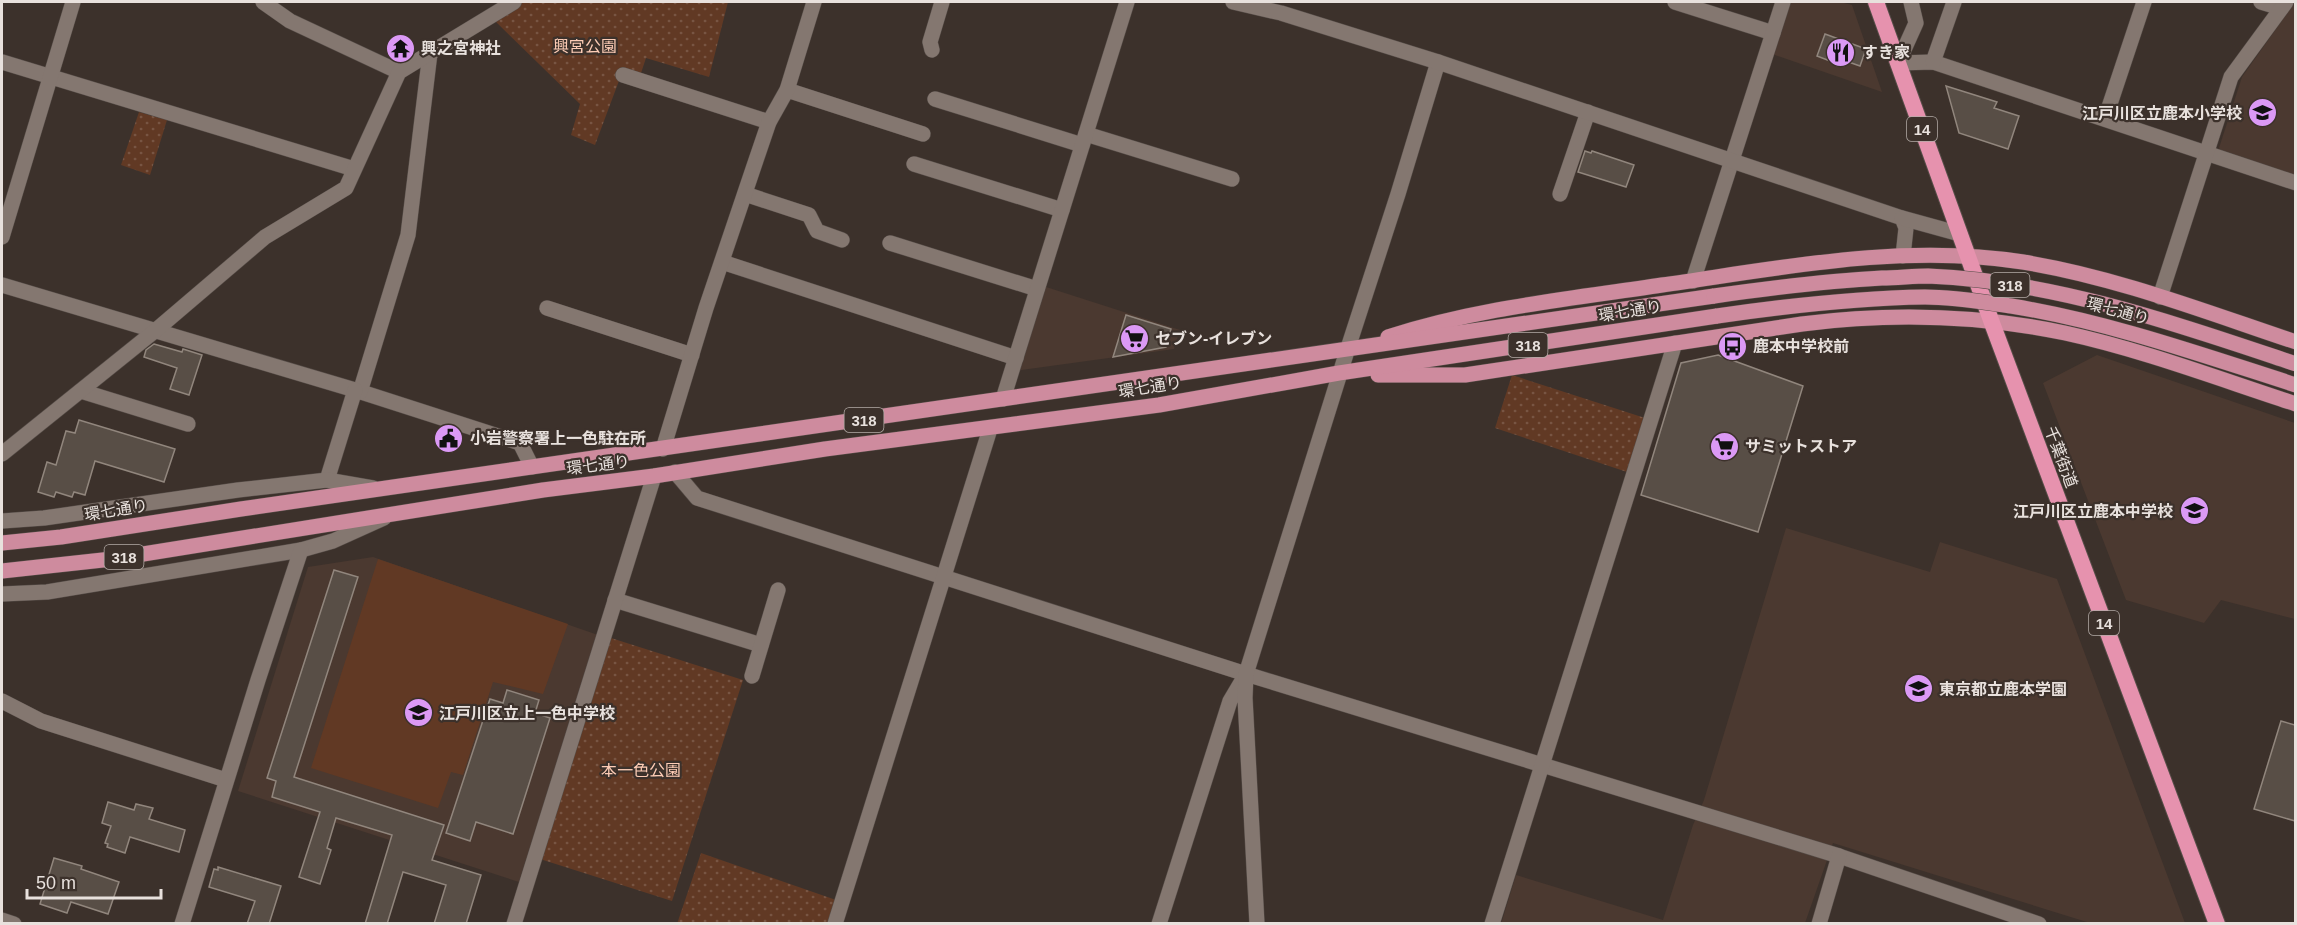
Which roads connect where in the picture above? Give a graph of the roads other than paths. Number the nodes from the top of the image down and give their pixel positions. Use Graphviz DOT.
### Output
graph roads {
  1 [pos="73,2"];
  2 [pos="263,2"];
  3 [pos="514,2"];
  4 [pos="814,2"];
  5 [pos="942,2"];
  6 [pos="1127,2"];
  7 [pos="1233,2"];
  8 [pos="1675,2"];
  9 [pos="1783,2"];
  10 [pos="1876,2"];
  11 [pos="1911,2"];
  12 [pos="1954,2"];
  13 [pos="2144,2"];
  14 [pos="2260,2"];
  15 [pos="2283,5"];
  16 [pos="1773,33"];
  17 [pos="932,50"];
  18 [pos="430,53"];
  19 [pos="2,62"];
  20 [pos="1438,62"];
  21 [pos="1933,62"];
  22 [pos="1898,63"];
  23 [pos="399,72"];
  24 [pos="623,75"];
  25 [pos="50,77"];
  26 [pos="788,90"];
  27 [pos="935,99"];
  28 [pos="1588,112"];
  29 [pos="2105,119"];
  30 [pos="769,122"];
  31 [pos="923,134"];
  32 [pos="1084,139"];
  33 [pos="2207,153"];
  34 [pos="1732,160"];
  35 [pos="914,164"];
  36 [pos="354,169"];
  37 [pos="1232,178"];
  38 [pos="2295,183"];
  39 [pos="745,194"];
  40 [pos="1560,194"];
  41 [pos="1062,210"];
  42 [pos="1902,218"];
  43 [pos="1960,234"];
  44 [pos="2,237"];
  45 [pos="842,240"];
  46 [pos="890,243"];
  47 [pos="1968,255"];
  48 [pos="1903,256"];
  49 [pos="722,262"];
  50 [pos="1693,281"];
  51 [pos="2,285"];
  52 [pos="1037,289"];
  53 [pos="2160,297"];
  54 [pos="547,308"];
  55 [pos="1992,323"];
  56 [pos="156,330"];
  57 [pos="2295,342"];
  58 [pos="1675,343"];
  59 [pos="1347,351"];
  60 [pos="692,355"];
  61 [pos="1016,358"];
  62 [pos="2295,364"];
  63 [pos="1339,373"];
  64 [pos="2295,385"];
  65 [pos="81,391"];
  66 [pos="357,391"];
  67 [pos="1003,399"];
  68 [pos="2295,404"];
  69 [pos="188,424"];
  70 [pos="990,429"];
  71 [pos="663,449"];
  72 [pos="2,454"];
  73 [pos="532,467"];
  74 [pos="675,472"];
  75 [pos="654,476"];
  76 [pos="327,480"];
  77 [pos="381,489"];
  78 [pos="398,513"];
  79 [pos="2,521"];
  80 [pos="2,543"];
  81 [pos="301,550"];
  82 [pos="2,571"];
  83 [pos="943,577"];
  84 [pos="778,590"];
  85 [pos="2,594"];
  86 [pos="615,600"];
  87 [pos="761,645"];
  88 [pos="1246,674"];
  89 [pos="752,675"];
  90 [pos="2,701"];
  91 [pos="1543,766"];
  92 [pos="226,780"];
  93 [pos="1839,856"];
  94 [pos="2,920"];
  95 [pos="1820,923"];
  96 [pos="14,924"];
  97 [pos="182,924"];
  98 [pos="514,924"];
  99 [pos="835,924"];
  100 [pos="1159,924"];
  101 [pos="1257,924"];
  102 [pos="1492,924"];
  103 [pos="2039,924"];
  104 [pos="2217,924"];
  1 -- 25 [label="street"];
  2 -- 23 [label="street"];
  3 -- 18 [label="street"];
  4 -- 26 [label="street"];
  5 -- 17 [label="street"];
  6 -- 32 [label="street"];
  7 -- 20 [label="street"];
  8 -- 16 [label="street"];
  9 -- 16 [label="street"];
  10 -- 22 [label="highway, 千葉街道 / 14"];
  11 -- 22 [label="street"];
  12 -- 21 [label="street"];
  13 -- 29 [label="street"];
  14 -- 15 [label="street"];
  15 -- 33 [label="street"];
  16 -- 34 [label="street"];
  18 -- 23 [label="street"];
  18 -- 66 [label="street"];
  19 -- 25 [label="street"];
  20 -- 28 [label="street"];
  20 -- 59 [label="street"];
  21 -- 22 [label="street"];
  21 -- 29 [label="street"];
  22 -- 43 [label="highway, 千葉街道 / 14"];
  23 -- 36 [label="street"];
  24 -- 30 [label="street"];
  25 -- 36 [label="street"];
  25 -- 44 [label="street"];
  26 -- 30 [label="street"];
  26 -- 31 [label="street"];
  27 -- 32 [label="street"];
  28 -- 34 [label="street"];
  28 -- 40 [label="street"];
  29 -- 33 [label="street"];
  30 -- 39 [label="street"];
  32 -- 37 [label="street"];
  32 -- 41 [label="street"];
  33 -- 38 [label="street"];
  33 -- 53 [label="street"];
  34 -- 42 [label="street"];
  34 -- 50 [label="street"];
  35 -- 41 [label="street"];
  36 -- 56 [label="street"];
  39 -- 45 [label="street"];
  39 -- 49 [label="street"];
  41 -- 52 [label="street"];
  42 -- 43 [label="street"];
  42 -- 48 [label="street"];
  43 -- 47 [label="highway, 千葉街道 / 14"];
  46 -- 52 [label="street"];
  47 -- 48 [label="main road"];
  47 -- 53 [label="main road"];
  47 -- 55 [label="highway, 千葉街道 / 14"];
  48 -- 50 [label="main road"];
  49 -- 60 [label="street"];
  49 -- 61 [label="street"];
  50 -- 59 [label="main road"];
  51 -- 56 [label="street"];
  52 -- 61 [label="street"];
  53 -- 57 [label="main road"];
  54 -- 60 [label="street"];
  55 -- 58 [label="main road"];
  55 -- 68 [label="main road"];
  55 -- 104 [label="highway, 千葉街道 / 14"];
  56 -- 65 [label="street"];
  56 -- 66 [label="street"];
  58 -- 63 [label="main road"];
  58 -- 91 [label="street"];
  59 -- 62 [label="main road, 環七通り / 318, bridge"];
  59 -- 63 [label="street"];
  59 -- 67 [label="main road, 環七通り / 318"];
  60 -- 71 [label="street"];
  61 -- 67 [label="street"];
  63 -- 64 [label="main road, 環七通り / 318, bridge"];
  63 -- 70 [label="main road, 環七通り / 318"];
  63 -- 88 [label="street"];
  65 -- 69 [label="street"];
  65 -- 72 [label="street"];
  66 -- 73 [label="street"];
  66 -- 76 [label="street"];
  67 -- 71 [label="main road, 環七通り / 318"];
  70 -- 74 [label="main road, 環七通り / 318"];
  70 -- 83 [label="street"];
  71 -- 73 [label="main road, 環七通り / 318"];
  73 -- 77 [label="main road, 環七通り / 318"];
  74 -- 75 [label="main road, 環七通り / 318"];
  74 -- 83 [label="street"];
  75 -- 78 [label="main road, 環七通り / 318"];
  75 -- 86 [label="street"];
  76 -- 77 [label="street"];
  76 -- 79 [label="street"];
  77 -- 80 [label="main road, 環七通り / 318"];
  78 -- 81 [label="street"];
  78 -- 82 [label="main road, 環七通り / 318"];
  81 -- 85 [label="street"];
  81 -- 92 [label="street"];
  83 -- 88 [label="street"];
  83 -- 99 [label="street"];
  84 -- 87 [label="street"];
  86 -- 87 [label="street"];
  86 -- 98 [label="street"];
  87 -- 89 [label="street"];
  88 -- 91 [label="street"];
  88 -- 100 [label="street"];
  88 -- 101 [label="street"];
  90 -- 92 [label="street"];
  91 -- 93 [label="street"];
  91 -- 102 [label="street"];
  92 -- 97 [label="street"];
  93 -- 95 [label="street"];
  93 -- 103 [label="street"];
  94 -- 96 [label="street"];
}
